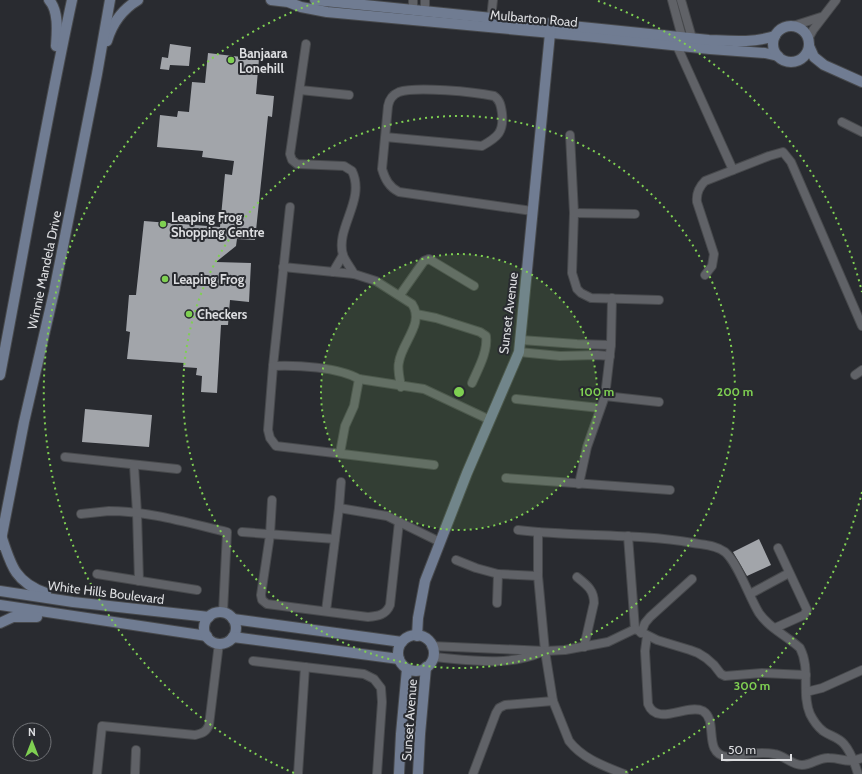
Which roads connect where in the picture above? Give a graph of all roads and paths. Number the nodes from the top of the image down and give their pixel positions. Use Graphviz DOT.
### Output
graph roads {
  1 [pos="49,0"];
  2 [pos="72,0"];
  3 [pos="110,0"];
  4 [pos="138,0"];
  5 [pos="271,0"];
  6 [pos="314,0"];
  7 [pos="425,0"];
  8 [pos="493,0"];
  9 [pos="672,0"];
  10 [pos="682,0"];
  11 [pos="836,0"];
  12 [pos="291,1"];
  13 [pos="413,5"];
  14 [pos="425,11"];
  15 [pos="822,17"];
  16 [pos="491,18"];
  17 [pos="793,26"];
  18 [pos="550,28"];
  19 [pos="775,36"];
  20 [pos="682,39"];
  21 [pos="809,42"];
  22 [pos="306,44"];
  23 [pos="778,56"];
  24 [pos="797,61"];
  25 [pos="824,65"];
  26 [pos="97,74"];
  27 [pos="54,82"];
  28 [pos="862,82"];
  29 [pos="300,90"];
  30 [pos="348,95"];
  31 [pos="842,122"];
  32 [pos="862,132"];
  33 [pos="570,135"];
  34 [pos="385,137"];
  35 [pos="733,170"];
  36 [pos="290,207"];
  37 [pos="532,211"];
  38 [pos="574,213"];
  39 [pos="636,214"];
  40 [pos="343,255"];
  41 [pos="284,267"];
  42 [pos="333,272"];
  43 [pos="354,274"];
  44 [pos="705,275"];
  45 [pos="474,286"];
  46 [pos="400,295"];
  47 [pos="612,298"];
  48 [pos="659,300"];
  49 [pos="416,314"];
  50 [pos="862,326"];
  51 [pos="520,340"];
  52 [pos="611,345"];
  53 [pos="519,352"];
  54 [pos="610,356"];
  55 [pos="273,366"];
  56 [pos="862,370"];
  57 [pos="855,375"];
  58 [pos="0,376"];
  59 [pos="359,379"];
  60 [pos="472,383"];
  61 [pos="400,386"];
  62 [pos="605,396"];
  63 [pos="516,399"];
  64 [pos="659,402"];
  65 [pos="600,408"];
  66 [pos="490,420"];
  67 [pos="340,453"];
  68 [pos="65,457"];
  69 [pos="134,465"];
  70 [pos="434,465"];
  71 [pos="177,469"];
  72 [pos="506,478"];
  73 [pos="340,482"];
  74 [pos="579,484"];
  75 [pos="670,490"];
  76 [pos="272,500"];
  77 [pos="339,508"];
  78 [pos="81,514"];
  79 [pos="137,514"];
  80 [pos="399,522"];
  81 [pos="518,530"];
  82 [pos="242,532"];
  83 [pos="538,532"];
  84 [pos="270,535"];
  85 [pos="628,536"];
  86 [pos="335,539"];
  87 [pos="1,542"];
  88 [pos="440,542"];
  89 [pos="778,548"];
  90 [pos="456,560"];
  91 [pos="789,573"];
  92 [pos="97,574"];
  93 [pos="498,574"];
  94 [pos="538,576"];
  95 [pos="577,578"];
  96 [pos="692,579"];
  97 [pos="139,581"];
  98 [pos="197,590"];
  99 [pos="0,591"];
  100 [pos="750,594"];
  101 [pos="73,602"];
  102 [pos="497,603"];
  103 [pos="0,606"];
  104 [pos="326,611"];
  105 [pos="223,612"];
  106 [pos="75,617"];
  107 [pos="209,617"];
  108 [pos="233,619"];
  109 [pos="0,622"];
  110 [pos="774,628"];
  111 [pos="641,633"];
  112 [pos="207,636"];
  113 [pos="417,636"];
  114 [pos="233,637"];
  115 [pos="402,642"];
  116 [pos="219,643"];
  117 [pos="431,646"];
  118 [pos="584,646"];
  119 [pos="545,651"];
  120 [pos="433,657"];
  121 [pos="399,659"];
  122 [pos="253,661"];
  123 [pos="305,667"];
  124 [pos="426,668"];
  125 [pos="407,669"];
  126 [pos="862,670"];
  127 [pos="806,674"];
  128 [pos="806,692"];
  129 [pos="553,701"];
  130 [pos="136,750"];
  131 [pos="862,758"];
  132 [pos="853,761"];
  133 [pos="97,774"];
  134 [pos="135,774"];
  135 [pos="298,774"];
  136 [pos="377,774"];
  137 [pos="399,774"];
  138 [pos="418,774"];
  139 [pos="473,774"];
  140 [pos="624,774"];
  141 [pos="858,774"];
  1 -- 27 [label="street"];
  2 -- 27 [label="street, Winnie Mandela Drive"];
  3 -- 26 [label="street, Winnie Mandela Drive"];
  4 -- 26 [label="street"];
  5 -- 12 [label="street, Mulbarton Road"];
  6 -- 13 [label="street, Mulbarton Road"];
  7 -- 14 [label="street"];
  8 -- 16 [label="street"];
  9 -- 20 [label="street"];
  10 -- 20 [label="street"];
  11 -- 15 [label="street"];
  12 -- 18 [label="street, Mulbarton Road"];
  13 -- 14 [label="street, Mulbarton Road"];
  14 -- 16 [label="street, Mulbarton Road"];
  15 -- 17 [label="street, Mulbarton Road"];
  15 -- 21 [label="street"];
  16 -- 18 [label="street, Mulbarton Road"];
  17 -- 19 [label="street, Mulbarton Road"];
  17 -- 21 [label="street"];
  18 -- 20 [label="street, Mulbarton Road"];
  18 -- 37 [label="street, Sunset Avenue"];
  19 -- 20 [label="street, Mulbarton Road"];
  19 -- 23 [label="street"];
  20 -- 23 [label="street, Mulbarton Road"];
  20 -- 35 [label="street"];
  21 -- 24 [label="street"];
  21 -- 25 [label="street"];
  22 -- 29 [label="street"];
  23 -- 24 [label="street, Mulbarton Road"];
  24 -- 25 [label="street, Mulbarton Road"];
  25 -- 28 [label="street"];
  26 -- 87 [label="street, Winnie Mandela Drive"];
  27 -- 58 [label="street, Winnie Mandela Drive"];
  29 -- 30 [label="street"];
  29 -- 40 [label="street"];
  31 -- 32 [label="street"];
  33 -- 38 [label="street"];
  34 -- 34 [label="street"];
  34 -- 37 [label="street"];
  35 -- 44 [label="street"];
  35 -- 50 [label="street"];
  36 -- 41 [label="street"];
  37 -- 51 [label="street, Sunset Avenue"];
  38 -- 39 [label="street"];
  38 -- 47 [label="street"];
  40 -- 42 [label="street"];
  40 -- 43 [label="street"];
  41 -- 42 [label="street"];
  41 -- 55 [label="street"];
  42 -- 43 [label="street"];
  43 -- 46 [label="street"];
  45 -- 46 [label="street"];
  46 -- 49 [label="street"];
  47 -- 48 [label="street"];
  47 -- 52 [label="street"];
  49 -- 60 [label="street"];
  49 -- 61 [label="street"];
  51 -- 52 [label="street"];
  51 -- 53 [label="street, Sunset Avenue"];
  52 -- 54 [label="street"];
  53 -- 54 [label="street"];
  53 -- 66 [label="street, Sunset Avenue"];
  54 -- 62 [label="street"];
  55 -- 59 [label="street"];
  55 -- 67 [label="street"];
  56 -- 57 [label="street"];
  59 -- 61 [label="street"];
  59 -- 67 [label="street"];
  61 -- 66 [label="street"];
  62 -- 64 [label="street"];
  62 -- 65 [label="street"];
  63 -- 65 [label="street"];
  65 -- 74 [label="street"];
  66 -- 88 [label="street, Sunset Avenue"];
  67 -- 70 [label="street"];
  68 -- 69 [label="street"];
  69 -- 71 [label="street"];
  69 -- 79 [label="street"];
  72 -- 74 [label="street"];
  73 -- 77 [label="street"];
  74 -- 75 [label="street"];
  76 -- 84 [label="street"];
  77 -- 80 [label="street"];
  77 -- 86 [label="street"];
  78 -- 79 [label="street"];
  79 -- 97 [label="street"];
  79 -- 105 [label="street"];
  80 -- 88 [label="street"];
  80 -- 104 [label="street"];
  81 -- 83 [label="street"];
  82 -- 84 [label="street"];
  83 -- 85 [label="street"];
  83 -- 94 [label="street"];
  84 -- 86 [label="street"];
  84 -- 104 [label="street"];
  85 -- 100 [label="street"];
  85 -- 111 [label="street"];
  86 -- 104 [label="street"];
  87 -- 101 [label="street"];
  88 -- 113 [label="street, Sunset Avenue"];
  89 -- 91 [label="street"];
  90 -- 93 [label="street"];
  91 -- 100 [label="street"];
  91 -- 110 [label="street"];
  92 -- 97 [label="street"];
  93 -- 94 [label="street"];
  93 -- 102 [label="street"];
  94 -- 119 [label="street"];
  95 -- 118 [label="street"];
  96 -- 111 [label="street"];
  97 -- 98 [label="street"];
  99 -- 101 [label="street, White Hills Boulevard"];
  100 -- 110 [label="street"];
  101 -- 107 [label="street, White Hills Boulevard"];
  103 -- 106 [label="street"];
  105 -- 107 [label="street"];
  105 -- 108 [label="street"];
  106 -- 109 [label="street"];
  106 -- 112 [label="street"];
  107 -- 112 [label="street"];
  108 -- 114 [label="street"];
  108 -- 115 [label="street"];
  110 -- 127 [label="street"];
  111 -- 118 [label="street"];
  111 -- 127 [label="street"];
  111 -- 132 [label="street"];
  112 -- 116 [label="street"];
  113 -- 115 [label="street"];
  113 -- 117 [label="street"];
  114 -- 116 [label="street"];
  114 -- 121 [label="street"];
  115 -- 121 [label="street"];
  116 -- 133 [label="street"];
  117 -- 119 [label="street"];
  117 -- 120 [label="street"];
  118 -- 119 [label="street"];
  119 -- 120 [label="street"];
  119 -- 129 [label="street"];
  120 -- 124 [label="street"];
  121 -- 125 [label="street"];
  122 -- 123 [label="street"];
  123 -- 135 [label="street"];
  123 -- 136 [label="street"];
  124 -- 125 [label="street"];
  124 -- 138 [label="street, Sunset Avenue"];
  125 -- 137 [label="street, Sunset Avenue"];
  126 -- 128 [label="street"];
  127 -- 128 [label="street"];
  128 -- 132 [label="street"];
  129 -- 139 [label="street"];
  129 -- 140 [label="street"];
  130 -- 134 [label="street"];
  131 -- 132 [label="street"];
  132 -- 141 [label="street"];
}
